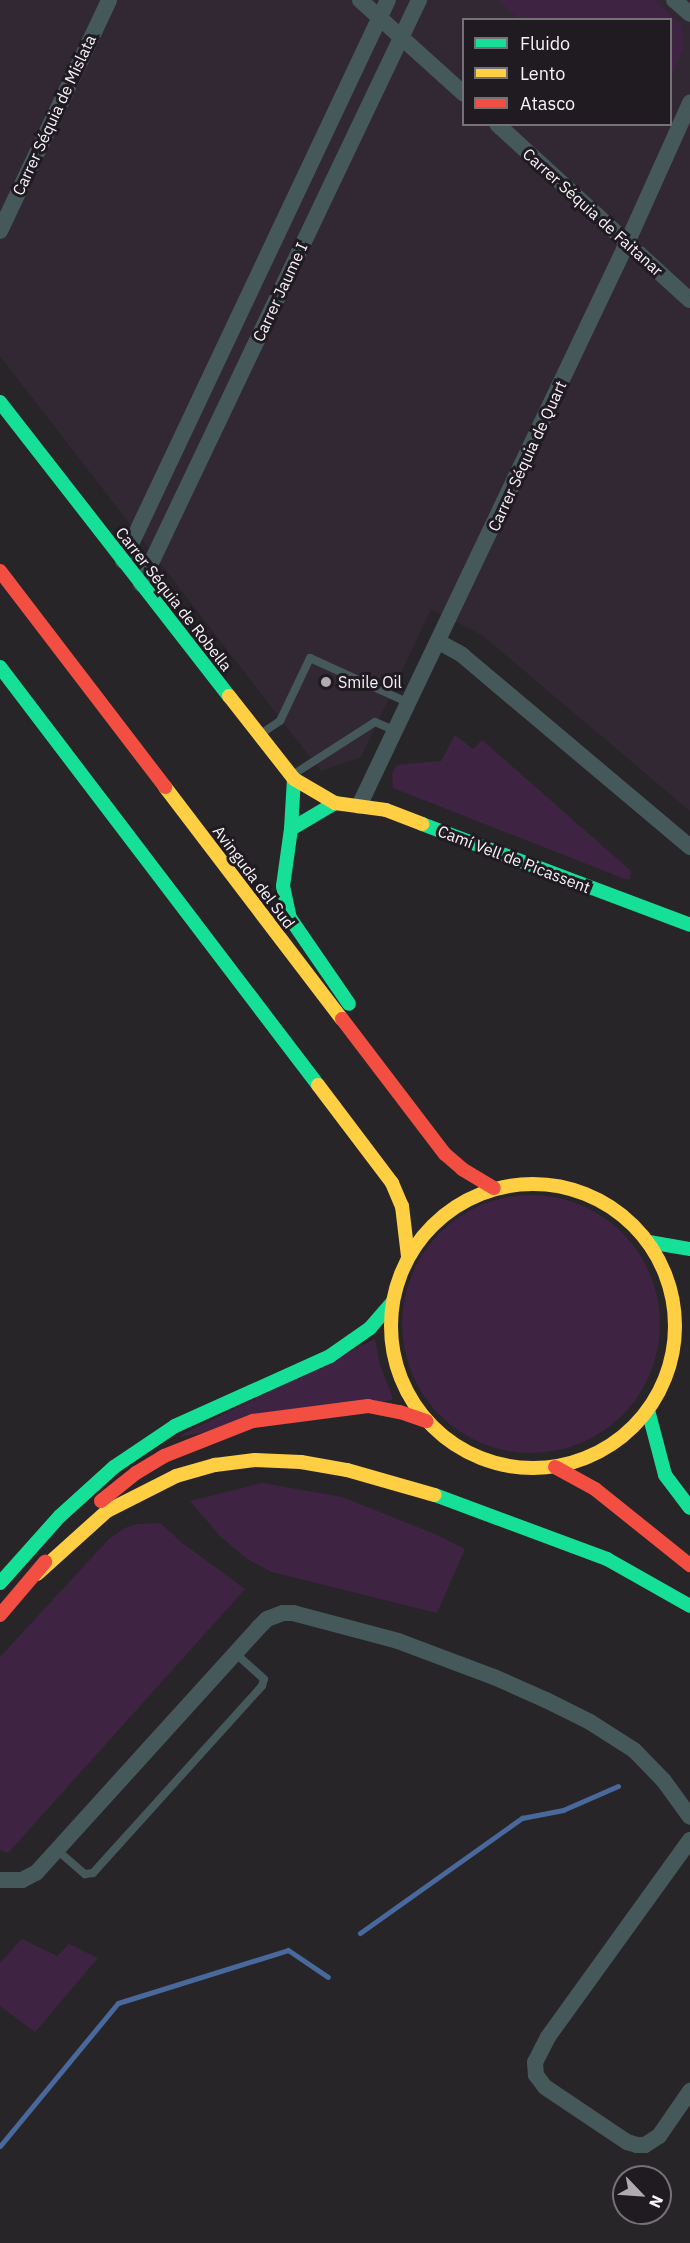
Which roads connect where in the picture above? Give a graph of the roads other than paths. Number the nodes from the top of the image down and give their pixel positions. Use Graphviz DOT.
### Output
graph roads {
  1 [pos="109,0"];
  2 [pos="360,0"];
  3 [pos="388,0"];
  4 [pos="419,0"];
  5 [pos="674,0"];
  6 [pos="690,15"];
  7 [pos="380,18"];
  8 [pos="401,38"];
  9 [pos="462,92"];
  10 [pos="690,103"];
  11 [pos="499,126"];
  12 [pos="0,231"];
  13 [pos="627,243"];
  14 [pos="690,300"];
  15 [pos="0,402"];
  16 [pos="123,561"];
  17 [pos="0,571"];
  18 [pos="141,584"];
  19 [pos="439,642"];
  20 [pos="0,667"];
  21 [pos="410,704"];
  22 [pos="396,731"];
  23 [pos="260,735"];
  24 [pos="292,777"];
  25 [pos="335,803"];
  26 [pos="359,806"];
  27 [pos="291,829"];
  28 [pos="690,847"];
  29 [pos="690,925"];
  30 [pos="403,1100"];
  31 [pos="494,1188"];
  32 [pos="649,1242"];
  33 [pos="690,1249"];
  34 [pos="408,1256"];
  35 [pos="392,1303"];
  36 [pos="690,1315"];
  37 [pos="676,1330"];
  38 [pos="648,1410"];
  39 [pos="426,1421"];
  40 [pos="555,1467"];
  41 [pos="690,1508"];
  42 [pos="690,1565"];
  43 [pos="37,1574"];
  44 [pos="0,1582"];
  45 [pos="690,1606"];
  46 [pos="0,1615"];
  47 [pos="235,1653"];
  48 [pos="690,1817"];
  49 [pos="690,1840"];
  50 [pos="57,1850"];
  51 [pos="0,1880"];
  52 [pos="690,2091"];
  1 -- 12 [label="street, Carrer Séquia de Mislata"];
  2 -- 7 [label="street"];
  3 -- 7 [label="street, Carrer Jaume I"];
  4 -- 8 [label="street, Carrer Jaume I"];
  5 -- 6 [label="street"];
  7 -- 8 [label="street"];
  7 -- 16 [label="street, Carrer Jaume I"];
  8 -- 9 [label="street"];
  8 -- 18 [label="street, Carrer Jaume I"];
  10 -- 13 [label="street, Carrer Séquia de Quart"];
  11 -- 13 [label="street, Carrer Séquia de Faitanar"];
  13 -- 14 [label="street, Carrer Séquia de Faitanar"];
  13 -- 19 [label="street, Carrer Séquia de Quart"];
  15 -- 16 [label="main road, Carrer Séquia de Robella"];
  16 -- 18 [label="main road, Carrer Séquia de Robella"];
  17 -- 30 [label="main road, Avinguda del Sud"];
  18 -- 23 [label="main road, Carrer Séquia de Robella"];
  19 -- 21 [label="street, Carrer Séquia de Quart"];
  19 -- 28 [label="street"];
  20 -- 34 [label="main road"];
  21 -- 22 [label="street, Carrer Séquia de Quart"];
  21 -- 23 [label="lane"];
  22 -- 24 [label="lane"];
  22 -- 26 [label="street, Carrer Séquia de Quart"];
  23 -- 24 [label="main road, Carrer Séquia de Robella"];
  24 -- 25 [label="main road, Carrer Séquia de Robella"];
  24 -- 27 [label="main road"];
  25 -- 26 [label="main road, Camí Vell de Picassent"];
  25 -- 27 [label="main road"];
  26 -- 29 [label="main road, Camí Vell de Picassent"];
  27 -- 30 [label="main road"];
  30 -- 31 [label="main road, Avinguda del Sud"];
  31 -- 32 [label="main road"];
  31 -- 34 [label="main road"];
  32 -- 33 [label="main road"];
  32 -- 37 [label="main road"];
  34 -- 35 [label="main road"];
  35 -- 39 [label="main road"];
  35 -- 44 [label="main road"];
  36 -- 37 [label="main road"];
  37 -- 38 [label="main road"];
  38 -- 40 [label="main road"];
  38 -- 41 [label="main road"];
  39 -- 40 [label="main road"];
  39 -- 43 [label="main road"];
  40 -- 42 [label="main road"];
  43 -- 45 [label="main road"];
  43 -- 46 [label="main road"];
  47 -- 48 [label="street"];
  47 -- 50 [label="street"];
  47 -- 50 [label="lane"];
  49 -- 52 [label="street"];
  50 -- 51 [label="street"];
}
